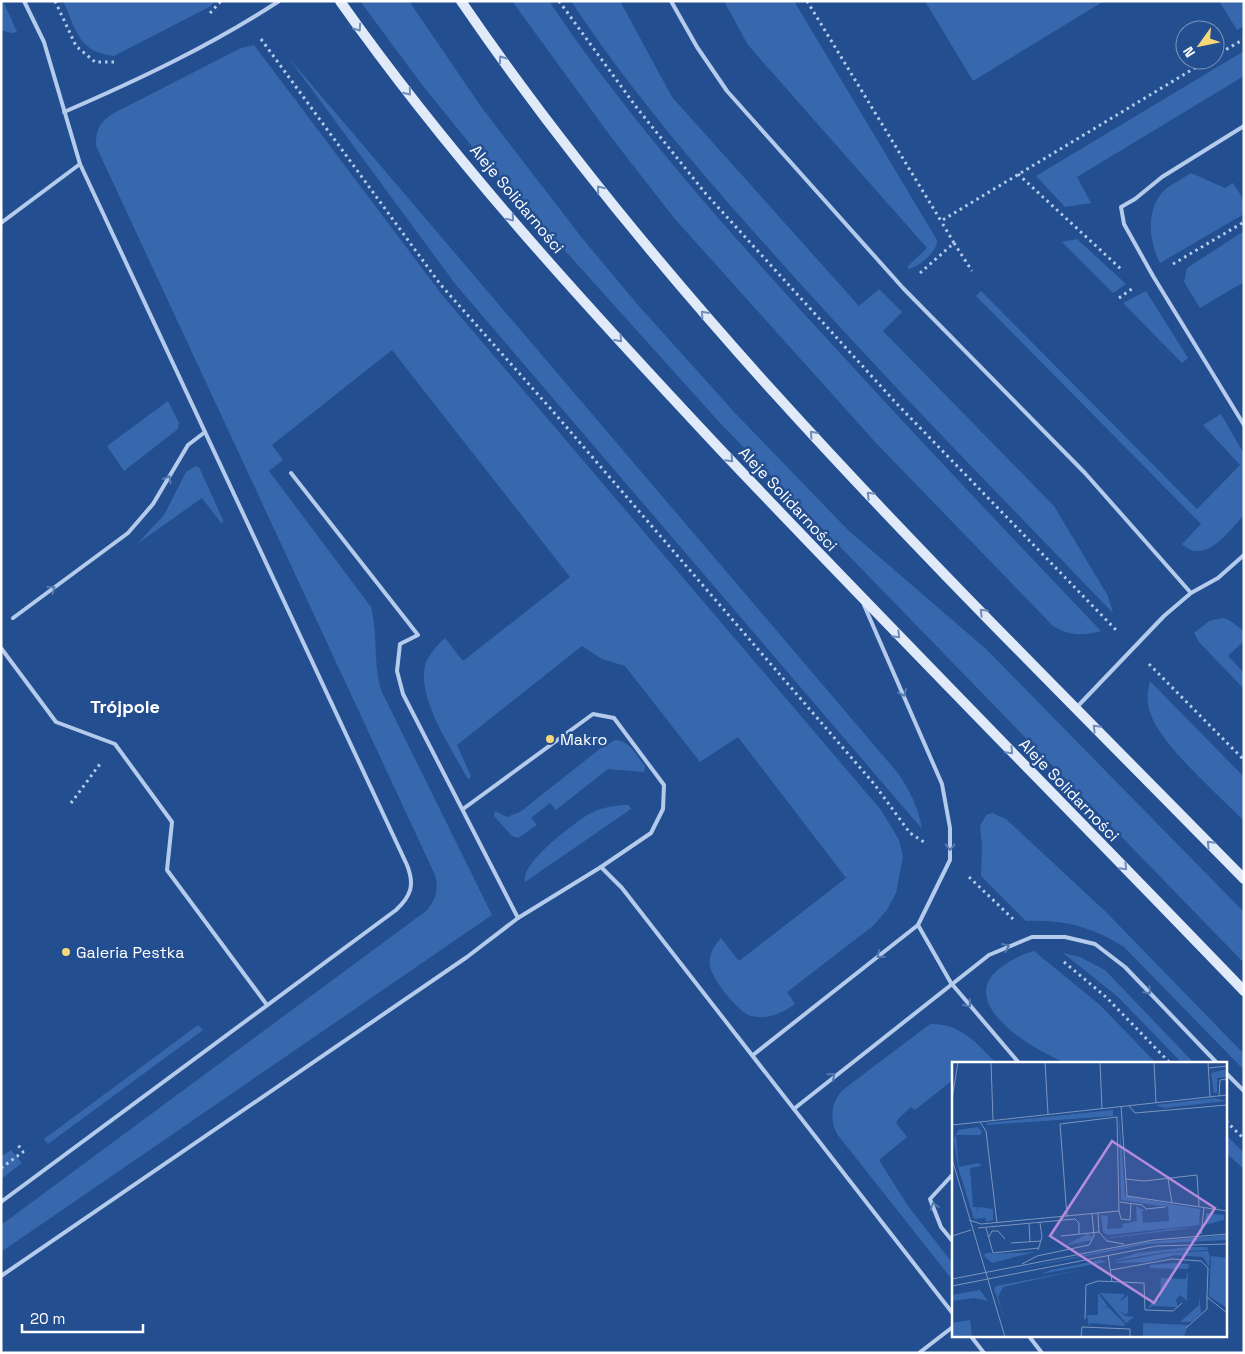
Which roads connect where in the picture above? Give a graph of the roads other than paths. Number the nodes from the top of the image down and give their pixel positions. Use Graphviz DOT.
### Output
graph roads {
  1 [pos="24,1"];
  2 [pos="279,1"];
  3 [pos="340,1"];
  4 [pos="462,1"];
  5 [pos="672,1"];
  6 [pos="64,112"];
  7 [pos="1244,126"];
  8 [pos="80,164"];
  9 [pos="1,223"];
  10 [pos="1244,426"];
  11 [pos="205,432"];
  12 [pos="291,473"];
  13 [pos="1244,555"];
  14 [pos="1191,593"];
  15 [pos="863,600"];
  16 [pos="13,618"];
  17 [pos="1,648"];
  18 [pos="1076,708"];
  19 [pos="463,809"];
  20 [pos="602,867"];
  21 [pos="1244,879"];
  22 [pos="518,918"];
  23 [pos="918,925"];
  24 [pos="951,983"];
  25 [pos="1244,991"];
  26 [pos="268,1005"];
  27 [pos="753,1055"];
  28 [pos="1019,1062"];
  29 [pos="1216,1062"];
  30 [pos="1228,1075"];
  31 [pos="1244,1091"];
  32 [pos="795,1108"];
  33 [pos="952,1175"];
  34 [pos="1,1202"];
  35 [pos="952,1241"];
  36 [pos="1,1276"];
  37 [pos="952,1312"];
  38 [pos="952,1328"];
  39 [pos="971,1336"];
  40 [pos="1029,1336"];
  41 [pos="919,1353"];
  42 [pos="984,1353"];
  43 [pos="1042,1353"];
  1 -- 6 [label="lane"];
  2 -- 6 [label="lane"];
  3 -- 15 [label="street, Aleje Solidarności, one-way"];
  18 -- 4 [label="street, one-way"];
  5 -- 14 [label="lane"];
  6 -- 8 [label="lane"];
  7 -- 10 [label="lane"];
  8 -- 9 [label="lane"];
  8 -- 11 [label="lane"];
  16 -- 11 [label="lane, one-way"];
  11 -- 26 [label="lane"];
  12 -- 19 [label="lane"];
  13 -- 14 [label="lane"];
  14 -- 18 [label="lane"];
  15 -- 23 [label="lane, one-way"];
  15 -- 25 [label="street, Aleje Solidarności, one-way"];
  17 -- 26 [label="lane"];
  21 -- 18 [label="street, one-way"];
  19 -- 20 [label="lane"];
  19 -- 22 [label="lane"];
  20 -- 22 [label="lane"];
  20 -- 27 [label="lane"];
  22 -- 36 [label="lane"];
  23 -- 24 [label="lane"];
  23 -- 27 [label="lane, one-way"];
  24 -- 28 [label="lane, one-way"];
  24 -- 29 [label="lane, one-way"];
  32 -- 24 [label="lane, one-way"];
  26 -- 34 [label="lane"];
  27 -- 32 [label="lane"];
  30 -- 31 [label="lane"];
  32 -- 37 [label="lane"];
  35 -- 33 [label="lane, one-way"];
  38 -- 41 [label="lane"];
  39 -- 42 [label="lane"];
  40 -- 43 [label="lane"];
}
